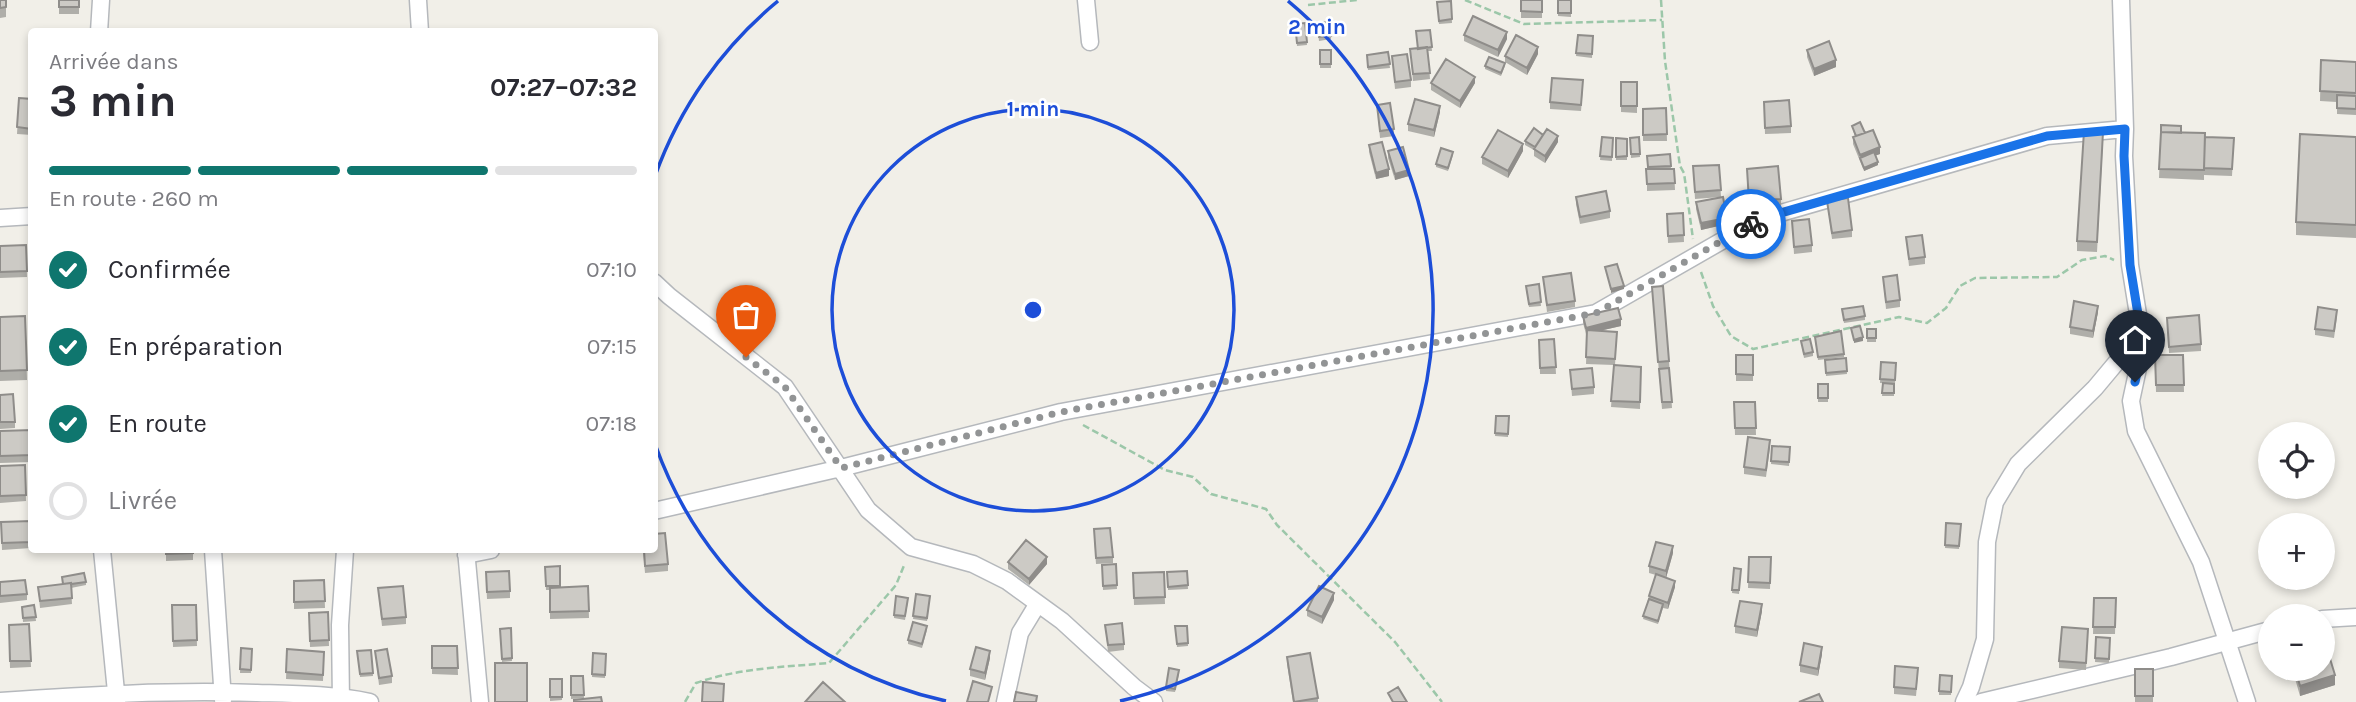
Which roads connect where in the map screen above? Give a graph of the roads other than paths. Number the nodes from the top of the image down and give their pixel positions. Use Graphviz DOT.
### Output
graph roads {
  1 [pos="101,0"];
  2 [pos="418,0"];
  3 [pos="1086,0"];
  4 [pos="2120,0"];
  5 [pos="99,28"];
  6 [pos="420,28"];
  7 [pos="1090,42"];
  8 [pos="2125,129"];
  9 [pos="28,216"];
  10 [pos="0,218"];
  11 [pos="658,286"];
  12 [pos="2141,333"];
  13 [pos="841,468"];
  14 [pos="658,510"];
  15 [pos="102,553"];
  16 [pos="213,553"];
  17 [pos="345,553"];
  18 [pos="466,553"];
  19 [pos="1037,605"];
  20 [pos="2356,617"];
  21 [pos="2335,618"];
  22 [pos="2258,633"];
  23 [pos="2226,642"];
  24 [pos="223,697"];
  25 [pos="117,698"];
  26 [pos="341,699"];
  27 [pos="0,701"];
  28 [pos="370,702"];
  29 [pos="480,702"];
  30 [pos="1005,702"];
  31 [pos="1154,702"];
  32 [pos="1964,702"];
  33 [pos="1982,702"];
  34 [pos="2247,702"];
  1 -- 5 [label="street"];
  2 -- 6 [label="street"];
  3 -- 7 [label="street"];
  4 -- 8 [label="street"];
  8 -- 12 [label="street"];
  8 -- 13 [label="street"];
  9 -- 10 [label="street"];
  11 -- 13 [label="street"];
  12 -- 23 [label="street"];
  12 -- 32 [label="street"];
  13 -- 14 [label="street"];
  13 -- 19 [label="street"];
  15 -- 25 [label="street"];
  16 -- 24 [label="street"];
  17 -- 26 [label="street"];
  18 -- 29 [label="street"];
  19 -- 30 [label="street"];
  19 -- 31 [label="street"];
  20 -- 21 [label="street"];
  22 -- 23 [label="street"];
  23 -- 33 [label="street"];
  23 -- 34 [label="street"];
  24 -- 25 [label="street"];
  24 -- 26 [label="street"];
  25 -- 27 [label="street"];
  26 -- 28 [label="street"];
}
